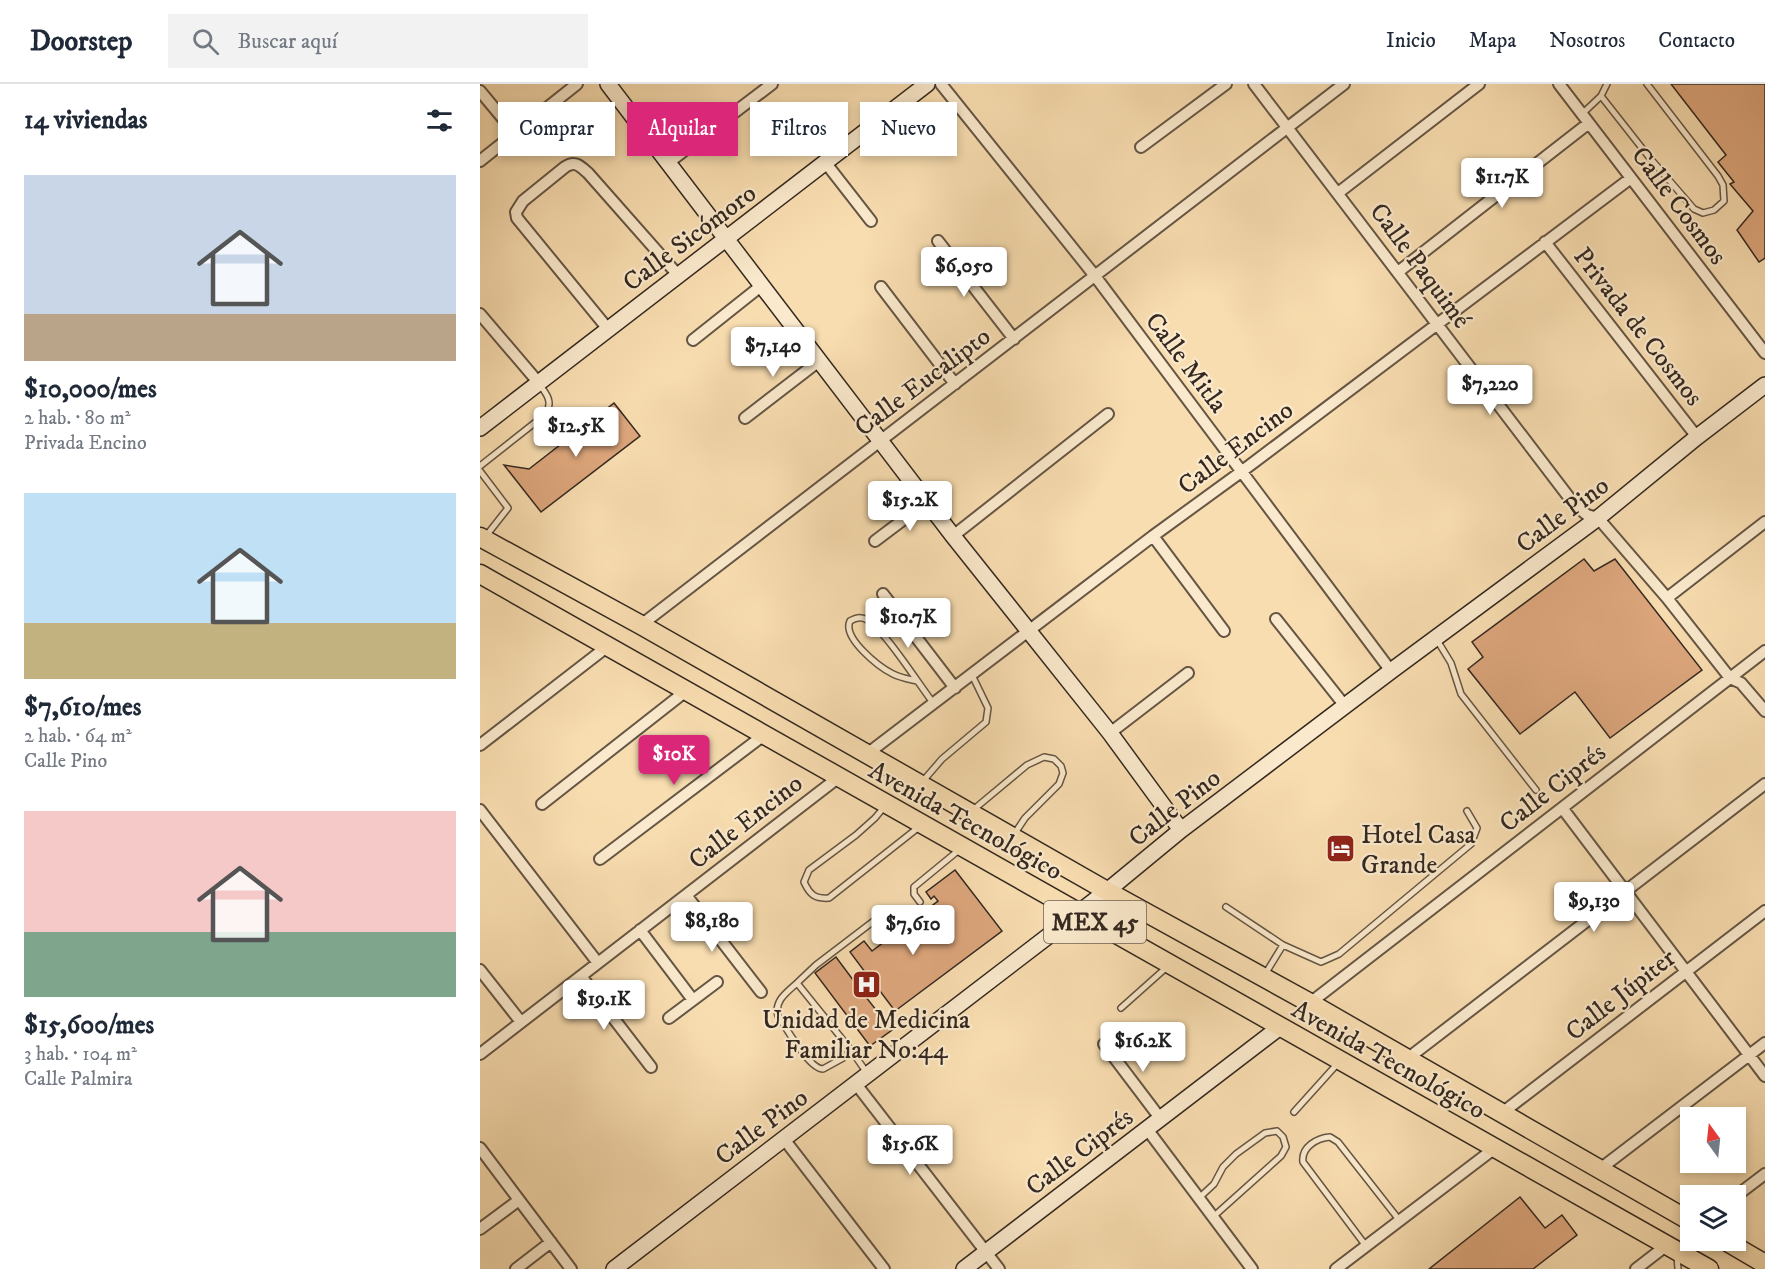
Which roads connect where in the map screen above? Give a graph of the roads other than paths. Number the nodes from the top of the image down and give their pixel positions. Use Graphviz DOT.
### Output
graph roads {
  1 [pos="577,84"];
  2 [pos="772,84"];
  3 [pos="927,84"];
  4 [pos="942,84"];
  5 [pos="1226,84"];
  6 [pos="1254,84"];
  7 [pos="1344,84"];
  8 [pos="1479,84"];
  9 [pos="1559,84"];
  10 [pos="1607,84"];
  11 [pos="1647,84"];
  12 [pos="613,86"];
  13 [pos="480,91"];
  14 [pos="1601,96"];
  15 [pos="554,102"];
  16 [pos="498,113"];
  17 [pos="1585,119"];
  18 [pos="1288,128"];
  19 [pos="498,147"];
  20 [pos="1141,147"];
  21 [pos="480,161"];
  22 [pos="825,162"];
  23 [pos="668,163"];
  24 [pos="1630,178"];
  25 [pos="1338,193"];
  26 [pos="871,221"];
  27 [pos="725,239"];
  28 [pos="938,241"];
  29 [pos="1545,242"];
  30 [pos="1398,272"];
  31 [pos="678,275"];
  32 [pos="1095,276"];
  33 [pos="761,286"];
  34 [pos="880,287"];
  35 [pos="480,314"];
  36 [pos="1437,324"];
  37 [pos="608,329"];
  38 [pos="1014,339"];
  39 [pos="693,340"];
  40 [pos="1765,353"];
  41 [pos="819,361"];
  42 [pos="538,382"];
  43 [pos="955,384"];
  44 [pos="1765,385"];
  45 [pos="1108,414"];
  46 [pos="746,418"];
  47 [pos="480,429"];
  48 [pos="1697,437"];
  49 [pos="880,441"];
  50 [pos="480,466"];
  51 [pos="480,471"];
  52 [pos="1241,472"];
  53 [pos="928,501"];
  54 [pos="1598,518"];
  55 [pos="1765,522"];
  56 [pos="953,536"];
  57 [pos="1153,536"];
  58 [pos="482,538"];
  59 [pos="875,541"];
  60 [pos="480,574"];
  61 [pos="883,594"];
  62 [pos="1667,598"];
  63 [pos="1276,619"];
  64 [pos="641,625"];
  65 [pos="1224,631"];
  66 [pos="1028,633"];
  67 [pos="1435,638"];
  68 [pos="608,646"];
  69 [pos="1765,651"];
  70 [pos="1391,670"];
  71 [pos="1188,673"];
  72 [pos="972,675"];
  73 [pos="1730,678"];
  74 [pos="917,681"];
  75 [pos="955,688"];
  76 [pos="686,691"];
  77 [pos="934,704"];
  78 [pos="1345,706"];
  79 [pos="1765,711"];
  80 [pos="1110,733"];
  81 [pos="764,735"];
  82 [pos="480,744"];
  83 [pos="867,754"];
  84 [pos="839,777"];
  85 [pos="920,784"];
  86 [pos="1765,784"];
  87 [pos="1536,790"];
  88 [pos="542,804"];
  89 [pos="886,805"];
  90 [pos="1563,809"];
  91 [pos="480,810"];
  92 [pos="1467,811"];
  93 [pos="970,813"];
  94 [pos="923,825"];
  95 [pos="1181,830"];
  96 [pos="1012,837"];
  97 [pos="963,847"];
  98 [pos="600,859"];
  99 [pos="1107,891"];
  100 [pos="1625,891"];
  101 [pos="686,896"];
  102 [pos="920,902"];
  103 [pos="1226,907"];
  104 [pos="1765,911"];
  105 [pos="1079,913"];
  106 [pos="879,917"];
  107 [pos="640,930"];
  108 [pos="1283,945"];
  109 [pos="598,963"];
  110 [pos="1170,964"];
  111 [pos="480,970"];
  112 [pos="1687,971"];
  113 [pos="581,976"];
  114 [pos="1263,977"];
  115 [pos="717,982"];
  116 [pos="797,983"];
  117 [pos="761,992"];
  118 [pos="693,1000"];
  119 [pos="1310,1003"];
  120 [pos="1121,1008"];
  121 [pos="669,1018"];
  122 [pos="521,1022"];
  123 [pos="1280,1027"];
  124 [pos="1765,1043"];
  125 [pos="1104,1044"];
  126 [pos="851,1050"];
  127 [pos="480,1054"];
  128 [pos="1749,1055"];
  129 [pos="1407,1059"];
  130 [pos="1340,1060"];
  131 [pos="651,1067"];
  132 [pos="1765,1076"];
  133 [pos="862,1079"];
  134 [pos="1294,1112"];
  135 [pos="1503,1113"];
  136 [pos="1160,1119"];
  137 [pos="1147,1129"];
  138 [pos="784,1139"];
  139 [pos="1495,1148"];
  140 [pos="481,1150"];
  141 [pos="1600,1169"];
  142 [pos="1765,1174"];
  143 [pos="1746,1188"];
  144 [pos="1199,1198"];
  145 [pos="519,1200"];
  146 [pos="1680,1215"];
  147 [pos="1213,1217"];
  148 [pos="1400,1221"];
  149 [pos="480,1229"];
  150 [pos="550,1242"];
  151 [pos="1366,1246"];
  152 [pos="1743,1251"];
  153 [pos="986,1252"];
  154 [pos="1674,1255"];
  155 [pos="1765,1264"];
  156 [pos="516,1269"];
  157 [pos="571,1269"];
  158 [pos="614,1269"];
  159 [pos="884,1269"];
  160 [pos="964,1269"];
  161 [pos="999,1269"];
  162 [pos="1252,1269"];
  163 [pos="1336,1269"];
  164 [pos="1636,1269"];
  165 [pos="1709,1269"];
  1 -- 15 [label="street"];
  2 -- 23 [label="street"];
  3 -- 22 [label="street, Calle Sicómoro"];
  4 -- 32 [label="street, Calle Mitla"];
  5 -- 20 [label="street"];
  6 -- 18 [label="street, Calle Paquimé"];
  7 -- 18 [label="street, Calle Eucalipto"];
  8 -- 25 [label="street"];
  9 -- 17 [label="street, Calle Cosmos"];
  10 -- 14 [label="lane"];
  11 -- 14 [label="lane"];
  12 -- 23 [label="street"];
  13 -- 16 [label="street"];
  14 -- 17 [label="lane"];
  17 -- 24 [label="street, Calle Cosmos"];
  17 -- 30 [label="street"];
  18 -- 25 [label="street, Calle Paquimé"];
  18 -- 32 [label="street, Calle Eucalipto"];
  19 -- 21 [label="street"];
  22 -- 26 [label="street"];
  22 -- 27 [label="street, Calle Sicómoro"];
  23 -- 27 [label="street"];
  24 -- 29 [label="street, Calle Encino"];
  24 -- 40 [label="street, Calle Cosmos"];
  25 -- 30 [label="street, Calle Paquimé"];
  27 -- 31 [label="street, Calle Sicómoro"];
  27 -- 33 [label="street"];
  28 -- 38 [label="street"];
  29 -- 36 [label="street, Calle Encino"];
  29 -- 48 [label="street, Privada de Cosmos"];
  30 -- 36 [label="street, Calle Paquimé"];
  31 -- 37 [label="street, Calle Sicómoro"];
  31 -- 37 [label="street"];
  32 -- 38 [label="street, Calle Eucalipto"];
  32 -- 52 [label="street, Calle Mitla"];
  33 -- 39 [label="street"];
  33 -- 41 [label="street"];
  34 -- 43 [label="street"];
  35 -- 42 [label="street"];
  36 -- 52 [label="street, Calle Encino"];
  36 -- 54 [label="street, Calle Paquimé"];
  37 -- 42 [label="street, Calle Sicómoro"];
  38 -- 43 [label="street, Calle Eucalipto"];
  41 -- 46 [label="street"];
  41 -- 49 [label="street"];
  42 -- 47 [label="street, Calle Sicómoro"];
  42 -- 50 [label="lane"];
  43 -- 49 [label="street, Calle Eucalipto"];
  44 -- 48 [label="street, Calle Pino"];
  45 -- 56 [label="street"];
  48 -- 54 [label="street, Calle Pino"];
  49 -- 53 [label="street"];
  49 -- 64 [label="street, Calle Eucalipto"];
  51 -- 58 [label="lane"];
  52 -- 57 [label="street, Calle Encino"];
  52 -- 70 [label="street, Calle Mitla"];
  53 -- 56 [label="street"];
  53 -- 59 [label="street"];
  54 -- 62 [label="street, Calle Paquimé"];
  54 -- 67 [label="street, Calle Pino"];
  55 -- 62 [label="street"];
  56 -- 66 [label="street"];
  57 -- 65 [label="street"];
  57 -- 66 [label="street, Calle Encino"];
  58 -- 64 [label="main road, Avenida Tecnológico / MEX 45"];
  60 -- 68 [label="main road, Avenida Tecnológico / MEX 45"];
  61 -- 75 [label="street"];
  62 -- 73 [label="street, Calle Paquimé"];
  63 -- 78 [label="street"];
  64 -- 83 [label="main road, Avenida Tecnológico / MEX 45"];
  66 -- 72 [label="street, Calle Encino"];
  66 -- 80 [label="street"];
  67 -- 70 [label="street, Calle Pino"];
  67 -- 87 [label="lane"];
  68 -- 76 [label="main road, Avenida Tecnológico / MEX 45"];
  68 -- 82 [label="street"];
  69 -- 73 [label="street, Calle Ciprés"];
  70 -- 78 [label="street, Calle Pino"];
  71 -- 80 [label="street"];
  72 -- 75 [label="street, Calle Encino"];
  72 -- 85 [label="lane"];
  73 -- 79 [label="street, Calle Paquimé"];
  73 -- 90 [label="street, Calle Ciprés"];
  74 -- 74 [label="lane"];
  74 -- 77 [label="lane"];
  75 -- 77 [label="street, Calle Encino"];
  76 -- 81 [label="main road, Avenida Tecnológico / MEX 45"];
  76 -- 88 [label="street"];
  77 -- 83 [label="street, Calle Encino"];
  78 -- 95 [label="street, Calle Pino"];
  80 -- 95 [label="street"];
  81 -- 84 [label="main road, Avenida Tecnológico / MEX 45"];
  81 -- 98 [label="street"];
  83 -- 85 [label="main road, Avenida Tecnológico / MEX 45"];
  84 -- 89 [label="main road, Avenida Tecnológico / MEX 45"];
  84 -- 101 [label="street, Calle Encino"];
  85 -- 93 [label="main road, Avenida Tecnológico / MEX 45"];
  86 -- 100 [label="street"];
  89 -- 94 [label="main road, Avenida Tecnológico / MEX 45"];
  89 -- 94 [label="lane"];
  90 -- 100 [label="street"];
  90 -- 119 [label="street, Calle Ciprés"];
  91 -- 109 [label="street"];
  92 -- 108 [label="lane"];
  93 -- 96 [label="main road, Avenida Tecnológico / MEX 45"];
  93 -- 96 [label="lane"];
  94 -- 97 [label="main road, Avenida Tecnológico / MEX 45"];
  95 -- 99 [label="street, Calle Pino"];
  96 -- 99 [label="main road, Avenida Tecnológico / MEX 45"];
  97 -- 102 [label="lane"];
  97 -- 105 [label="main road, Avenida Tecnológico / MEX 45"];
  99 -- 105 [label="street, Calle Pino"];
  99 -- 114 [label="main road, Avenida Tecnológico / MEX 45"];
  100 -- 112 [label="street"];
  100 -- 129 [label="street"];
  101 -- 107 [label="street, Calle Encino"];
  101 -- 117 [label="street"];
  103 -- 108 [label="lane"];
  104 -- 112 [label="street, Calle Júpiter"];
  105 -- 110 [label="main road, Avenida Tecnológico / MEX 45"];
  105 -- 133 [label="street, Calle Pino"];
  106 -- 116 [label="lane"];
  107 -- 109 [label="street, Calle Encino"];
  107 -- 118 [label="street"];
  108 -- 114 [label="lane"];
  109 -- 113 [label="street, Calle Encino"];
  110 -- 120 [label="lane"];
  110 -- 123 [label="main road, Avenida Tecnológico / MEX 45"];
  111 -- 122 [label="street"];
  112 -- 128 [label="street"];
  112 -- 135 [label="street, Calle Júpiter"];
  113 -- 122 [label="street, Calle Encino"];
  113 -- 131 [label="street"];
  114 -- 119 [label="main road, Avenida Tecnológico / MEX 45"];
  115 -- 118 [label="street"];
  116 -- 126 [label="lane"];
  116 -- 126 [label="lane"];
  118 -- 121 [label="street"];
  119 -- 129 [label="main road, Avenida Tecnológico / MEX 45"];
  122 -- 127 [label="street, Calle Encino"];
  123 -- 130 [label="main road, Avenida Tecnológico / MEX 45"];
  123 -- 136 [label="street, Calle Ciprés"];
  124 -- 128 [label="street"];
  125 -- 136 [label="street"];
  126 -- 133 [label="lane"];
  128 -- 132 [label="street"];
  128 -- 141 [label="street"];
  129 -- 135 [label="main road, Avenida Tecnológico / MEX 45"];
  130 -- 134 [label="lane"];
  130 -- 139 [label="main road, Avenida Tecnológico / MEX 45"];
  133 -- 138 [label="street, Calle Pino"];
  133 -- 153 [label="street"];
  135 -- 141 [label="main road, Avenida Tecnológico / MEX 45"];
  136 -- 137 [label="street, Calle Ciprés"];
  137 -- 144 [label="street"];
  137 -- 153 [label="street, Calle Ciprés"];
  138 -- 158 [label="street, Calle Pino"];
  138 -- 159 [label="street"];
  139 -- 148 [label="street"];
  139 -- 154 [label="main road, Avenida Tecnológico / MEX 45"];
  140 -- 145 [label="street"];
  141 -- 146 [label="main road, Avenida Tecnológico / MEX 45"];
  142 -- 143 [label="street"];
  144 -- 147 [label="street"];
  144 -- 147 [label="lane"];
  145 -- 149 [label="street"];
  145 -- 150 [label="street"];
  147 -- 162 [label="street"];
  148 -- 151 [label="street"];
  148 -- 151 [label="lane"];
  150 -- 156 [label="street"];
  150 -- 157 [label="street"];
  151 -- 163 [label="street"];
  152 -- 155 [label="main road"];
  153 -- 160 [label="street, Calle Ciprés"];
  153 -- 161 [label="street"];
  154 -- 164 [label="street"];
  154 -- 165 [label="main road, Avenida Tecnológico / MEX 45"];
}
